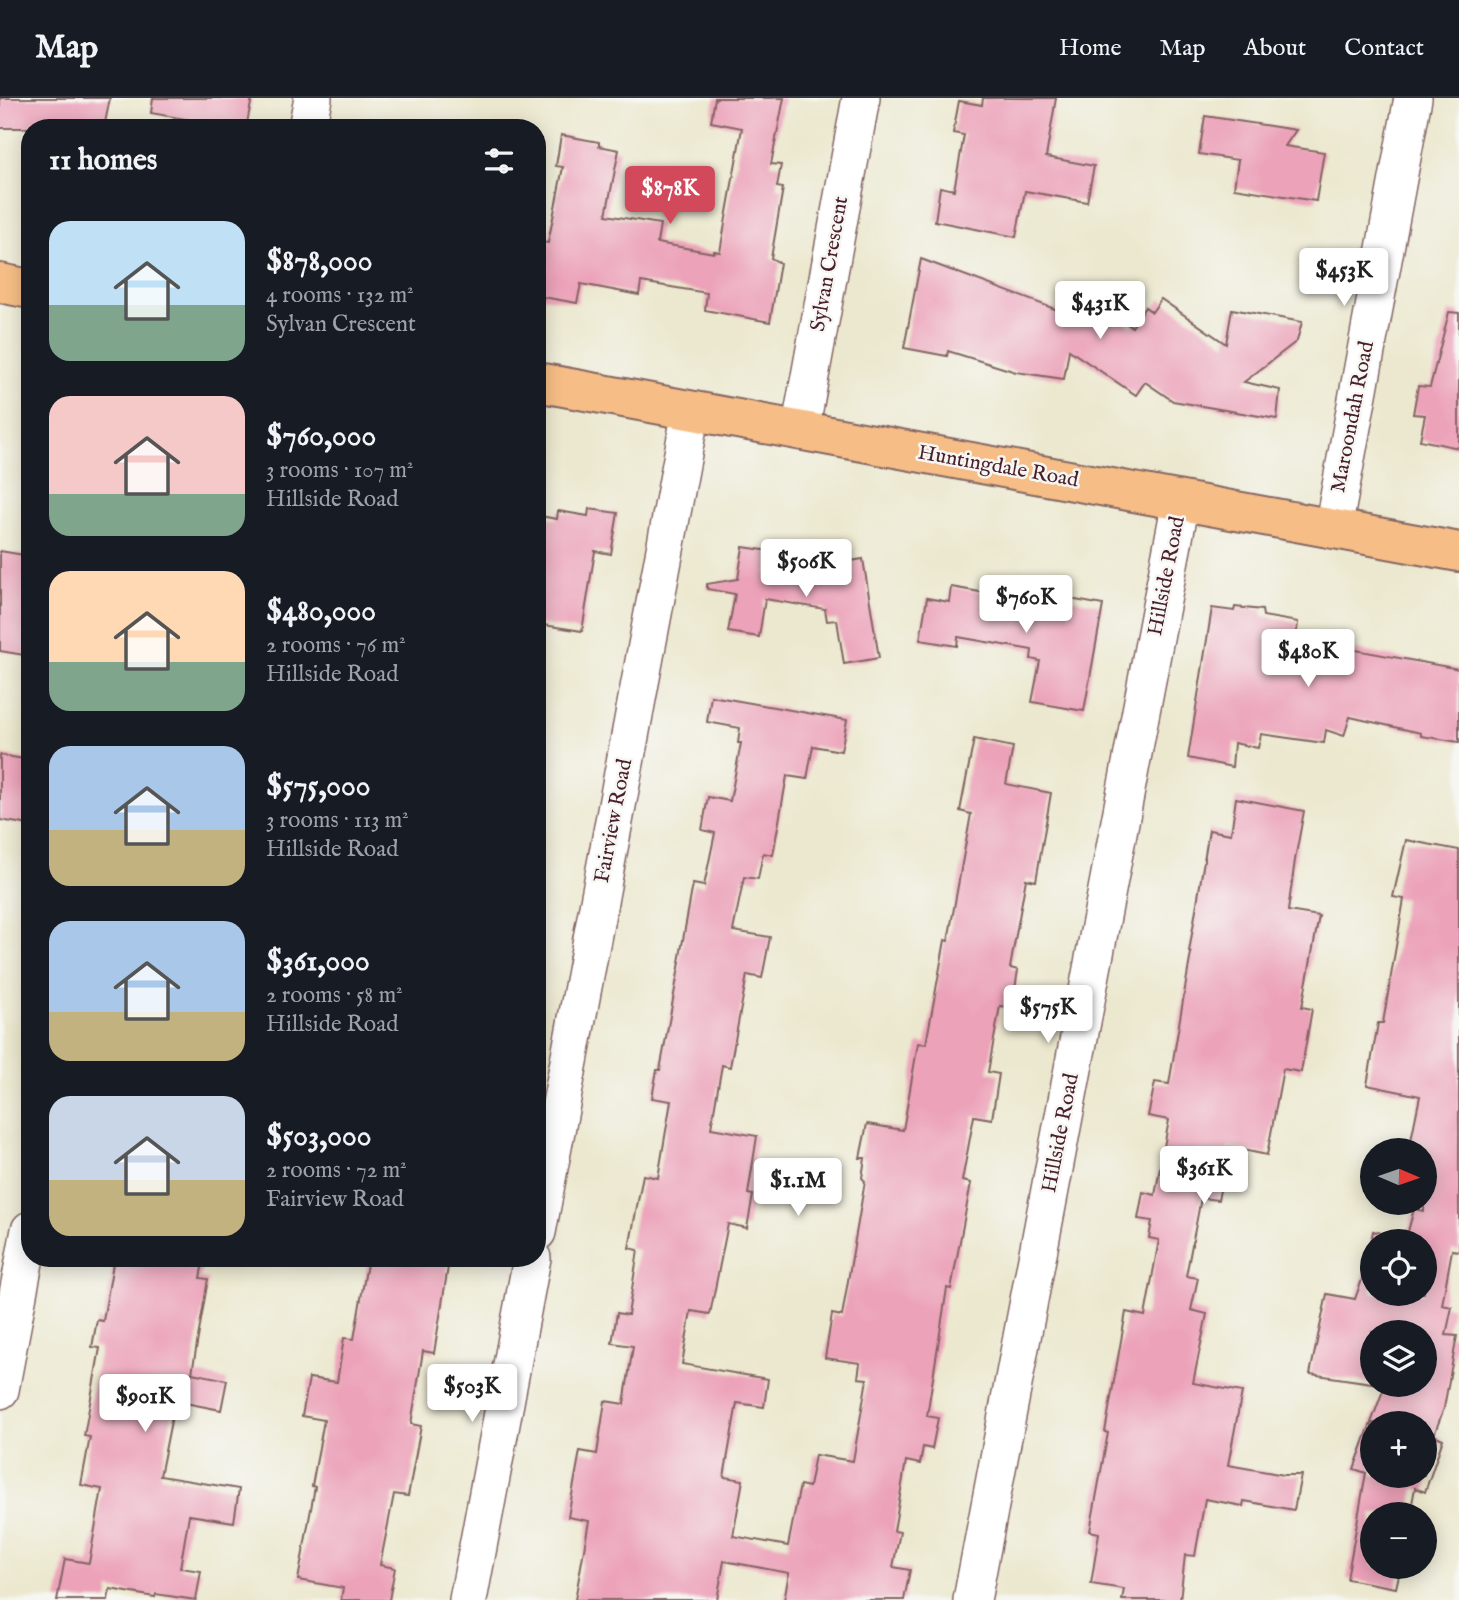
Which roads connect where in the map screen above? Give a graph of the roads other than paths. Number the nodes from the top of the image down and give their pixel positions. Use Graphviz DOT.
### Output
graph roads {
  1 [pos="313,98"];
  2 [pos="860,98"];
  3 [pos="1413,98"];
  4 [pos="309,119"];
  5 [pos="0,283"];
  6 [pos="21,287"];
  7 [pos="546,384"];
  8 [pos="691,411"];
  9 [pos="800,431"];
  10 [pos="1181,501"];
  11 [pos="1333,529"];
  12 [pos="1459,552"];
  13 [pos="546,1184"];
  14 [pos="23,1267"];
  15 [pos="530,1267"];
  16 [pos="0,1390"];
  17 [pos="468,1600"];
  18 [pos="972,1600"];
  1 -- 4 [label="street"];
  2 -- 9 [label="street, Sylvan Crescent"];
  3 -- 11 [label="street, Maroondah Road"];
  5 -- 6 [label="main road"];
  7 -- 8 [label="main road, Huntingdale Road"];
  8 -- 9 [label="main road, Huntingdale Road"];
  8 -- 13 [label="street, Fairview Road"];
  9 -- 10 [label="main road, Huntingdale Road"];
  10 -- 11 [label="main road, Huntingdale Road"];
  10 -- 18 [label="street, Hillside Road"];
  11 -- 12 [label="main road, Huntingdale Road"];
  14 -- 16 [label="street"];
  15 -- 17 [label="street"];
}
